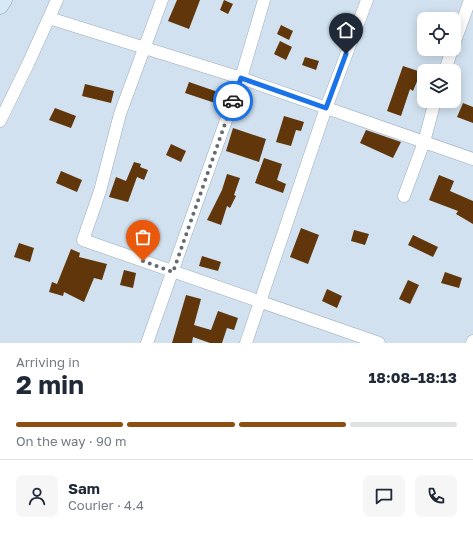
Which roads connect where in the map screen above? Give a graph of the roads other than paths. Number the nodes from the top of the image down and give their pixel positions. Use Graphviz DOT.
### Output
graph roads {
  1 [pos="4,0"];
  2 [pos="57,0"];
  3 [pos="162,0"];
  4 [pos="264,0"];
  5 [pos="367,0"];
  6 [pos="470,0"];
  7 [pos="0,6"];
  8 [pos="49,18"];
  9 [pos="461,25"];
  10 [pos="146,48"];
  11 [pos="241,78"];
  12 [pos="326,108"];
  13 [pos="433,108"];
  14 [pos="0,121"];
  15 [pos="424,142"];
  16 [pos="473,159"];
  17 [pos="404,196"];
  18 [pos="173,272"];
  19 [pos="260,302"];
  20 [pos="147,343"];
  21 [pos="246,343"];
  22 [pos="379,343"];
  1 -- 7 [label="main road"];
  2 -- 8 [label="street"];
  3 -- 10 [label="street"];
  4 -- 11 [label="street"];
  5 -- 12 [label="street"];
  6 -- 9 [label="street"];
  8 -- 10 [label="street"];
  8 -- 14 [label="street"];
  10 -- 11 [label="street"];
  10 -- 18 [label="street"];
  11 -- 12 [label="street"];
  11 -- 18 [label="street"];
  12 -- 15 [label="street"];
  12 -- 19 [label="street"];
  13 -- 15 [label="street"];
  15 -- 16 [label="street"];
  15 -- 17 [label="street"];
  18 -- 19 [label="street"];
  18 -- 20 [label="street"];
  19 -- 21 [label="street"];
  19 -- 22 [label="street"];
}
